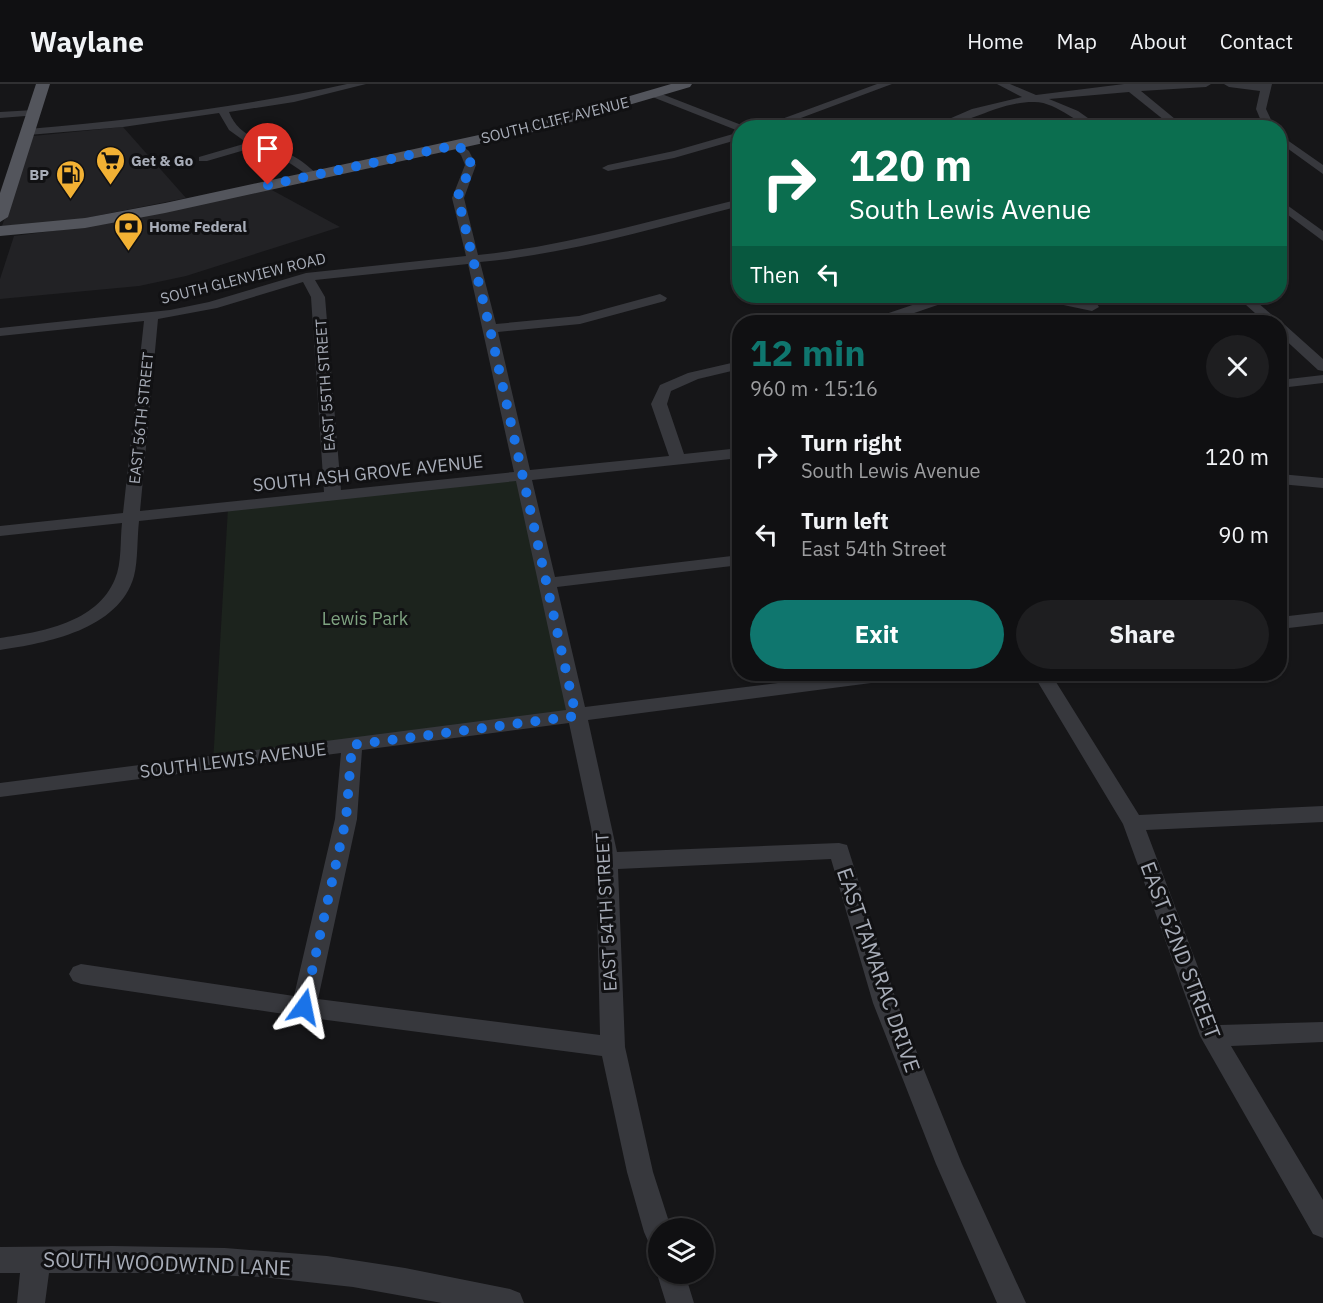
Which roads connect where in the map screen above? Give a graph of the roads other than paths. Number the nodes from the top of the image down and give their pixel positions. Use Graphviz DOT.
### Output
graph roads {
  1 [pos="43,84"];
  2 [pos="358,84"];
  3 [pos="685,84"];
  4 [pos="887,84"];
  5 [pos="1002,84"];
  6 [pos="1206,84"];
  7 [pos="1229,84"];
  8 [pos="1129,86"];
  9 [pos="1266,86"];
  10 [pos="654,94"];
  11 [pos="1039,99"];
  12 [pos="223,109"];
  13 [pos="34,113"];
  14 [pos="0,115"];
  15 [pos="785,120"];
  16 [pos="955,120"];
  17 [pos="1086,120"];
  18 [pos="1171,120"];
  19 [pos="1266,120"];
  20 [pos="732,125"];
  21 [pos="28,132"];
  22 [pos="732,138"];
  23 [pos="258,143"];
  24 [pos="1287,143"];
  25 [pos="457,145"];
  26 [pos="203,159"];
  27 [pos="608,168"];
  28 [pos="1323,171"];
  29 [pos="312,175"];
  30 [pos="732,204"];
  31 [pos="1287,209"];
  32 [pos="0,217"];
  33 [pos="0,231"];
  34 [pos="1323,237"];
  35 [pos="472,260"];
  36 [pos="306,277"];
  37 [pos="660,298"];
  38 [pos="930,303"];
  39 [pos="1251,303"];
  40 [pos="896,315"];
  41 [pos="1265,315"];
  42 [pos="151,317"];
  43 [pos="490,329"];
  44 [pos="0,332"];
  45 [pos="1287,334"];
  46 [pos="732,367"];
  47 [pos="1323,367"];
  48 [pos="1323,379"];
  49 [pos="1287,383"];
  50 [pos="732,454"];
  51 [pos="678,459"];
  52 [pos="522,476"];
  53 [pos="1287,480"];
  54 [pos="1323,483"];
  55 [pos="333,497"];
  56 [pos="131,518"];
  57 [pos="0,531"];
  58 [pos="732,561"];
  59 [pos="547,583"];
  60 [pos="1323,618"];
  61 [pos="1287,622"];
  62 [pos="0,644"];
  63 [pos="841,681"];
  64 [pos="1046,681"];
  65 [pos="576,716"];
  66 [pos="352,745"];
  67 [pos="0,790"];
  68 [pos="1323,814"];
  69 [pos="1133,823"];
  70 [pos="607,861"];
  71 [pos="81,974"];
  72 [pos="304,1007"];
  73 [pos="1323,1032"];
  74 [pos="1212,1036"];
  75 [pos="613,1047"];
  76 [pos="654,1218"];
  77 [pos="1323,1226"];
  78 [pos="36,1259"];
  79 [pos="0,1260"];
  80 [pos="674,1284"];
  81 [pos="31,1303"];
  82 [pos="510,1303"];
  83 [pos="680,1303"];
  84 [pos="1012,1303"];
  1 -- 13 [label="main road"];
  2 -- 12 [label="street"];
  3 -- 10 [label="main road, SOUTH CLIFF AVENUE"];
  4 -- 15 [label="street"];
  5 -- 11 [label="street"];
  6 -- 8 [label="street"];
  7 -- 9 [label="street"];
  8 -- 11 [label="street"];
  8 -- 18 [label="street"];
  9 -- 19 [label="street"];
  10 -- 20 [label="street"];
  10 -- 25 [label="main road, SOUTH CLIFF AVENUE"];
  11 -- 16 [label="street"];
  11 -- 17 [label="street"];
  12 -- 21 [label="street"];
  12 -- 23 [label="street"];
  13 -- 14 [label="street"];
  13 -- 21 [label="main road"];
  21 -- 32 [label="main road"];
  22 -- 27 [label="street"];
  23 -- 26 [label="street"];
  23 -- 29 [label="street"];
  24 -- 28 [label="street"];
  25 -- 29 [label="main road, SOUTH CLIFF AVENUE"];
  25 -- 35 [label="street, EAST 54TH STREET"];
  29 -- 33 [label="main road, SOUTH CLIFF AVENUE"];
  30 -- 35 [label="street, SOUTH GLENVIEW ROAD"];
  31 -- 34 [label="street"];
  35 -- 36 [label="street, SOUTH GLENVIEW ROAD"];
  35 -- 43 [label="street, EAST 54TH STREET"];
  36 -- 42 [label="street, SOUTH GLENVIEW ROAD"];
  36 -- 55 [label="street, EAST 55TH STREET"];
  37 -- 43 [label="street"];
  38 -- 40 [label="street"];
  39 -- 41 [label="street"];
  42 -- 44 [label="street, SOUTH GLENVIEW ROAD"];
  42 -- 56 [label="street, EAST 56TH STREET"];
  43 -- 52 [label="street, EAST 54TH STREET"];
  45 -- 47 [label="street"];
  46 -- 51 [label="street"];
  48 -- 49 [label="street"];
  50 -- 51 [label="street, SOUTH ASH GROVE AVENUE"];
  51 -- 52 [label="street, SOUTH ASH GROVE AVENUE"];
  52 -- 55 [label="street, SOUTH ASH GROVE AVENUE"];
  52 -- 59 [label="street, EAST 54TH STREET"];
  53 -- 54 [label="street"];
  55 -- 56 [label="street, SOUTH ASH GROVE AVENUE"];
  56 -- 57 [label="street, SOUTH ASH GROVE AVENUE"];
  56 -- 62 [label="street, EAST 56TH STREET"];
  58 -- 59 [label="street"];
  59 -- 65 [label="street, EAST 54TH STREET"];
  60 -- 61 [label="street"];
  63 -- 65 [label="street, SOUTH LEWIS AVENUE"];
  64 -- 69 [label="street, EAST 52ND STREET"];
  65 -- 66 [label="street, SOUTH LEWIS AVENUE"];
  65 -- 70 [label="street, EAST 54TH STREET"];
  66 -- 67 [label="street, SOUTH LEWIS AVENUE"];
  66 -- 72 [label="street"];
  68 -- 69 [label="street"];
  69 -- 74 [label="street, EAST 52ND STREET"];
  70 -- 75 [label="street, EAST 54TH STREET"];
  70 -- 84 [label="street, EAST TAMARAC DRIVE"];
  71 -- 72 [label="street"];
  72 -- 75 [label="street"];
  73 -- 74 [label="street"];
  74 -- 77 [label="street, EAST 52ND STREET"];
  75 -- 76 [label="street, EAST 54TH STREET"];
  78 -- 79 [label="street, SOUTH WOODWIND LANE"];
  78 -- 81 [label="street"];
  78 -- 82 [label="street, SOUTH WOODWIND LANE"];
  80 -- 83 [label="street"];
}
